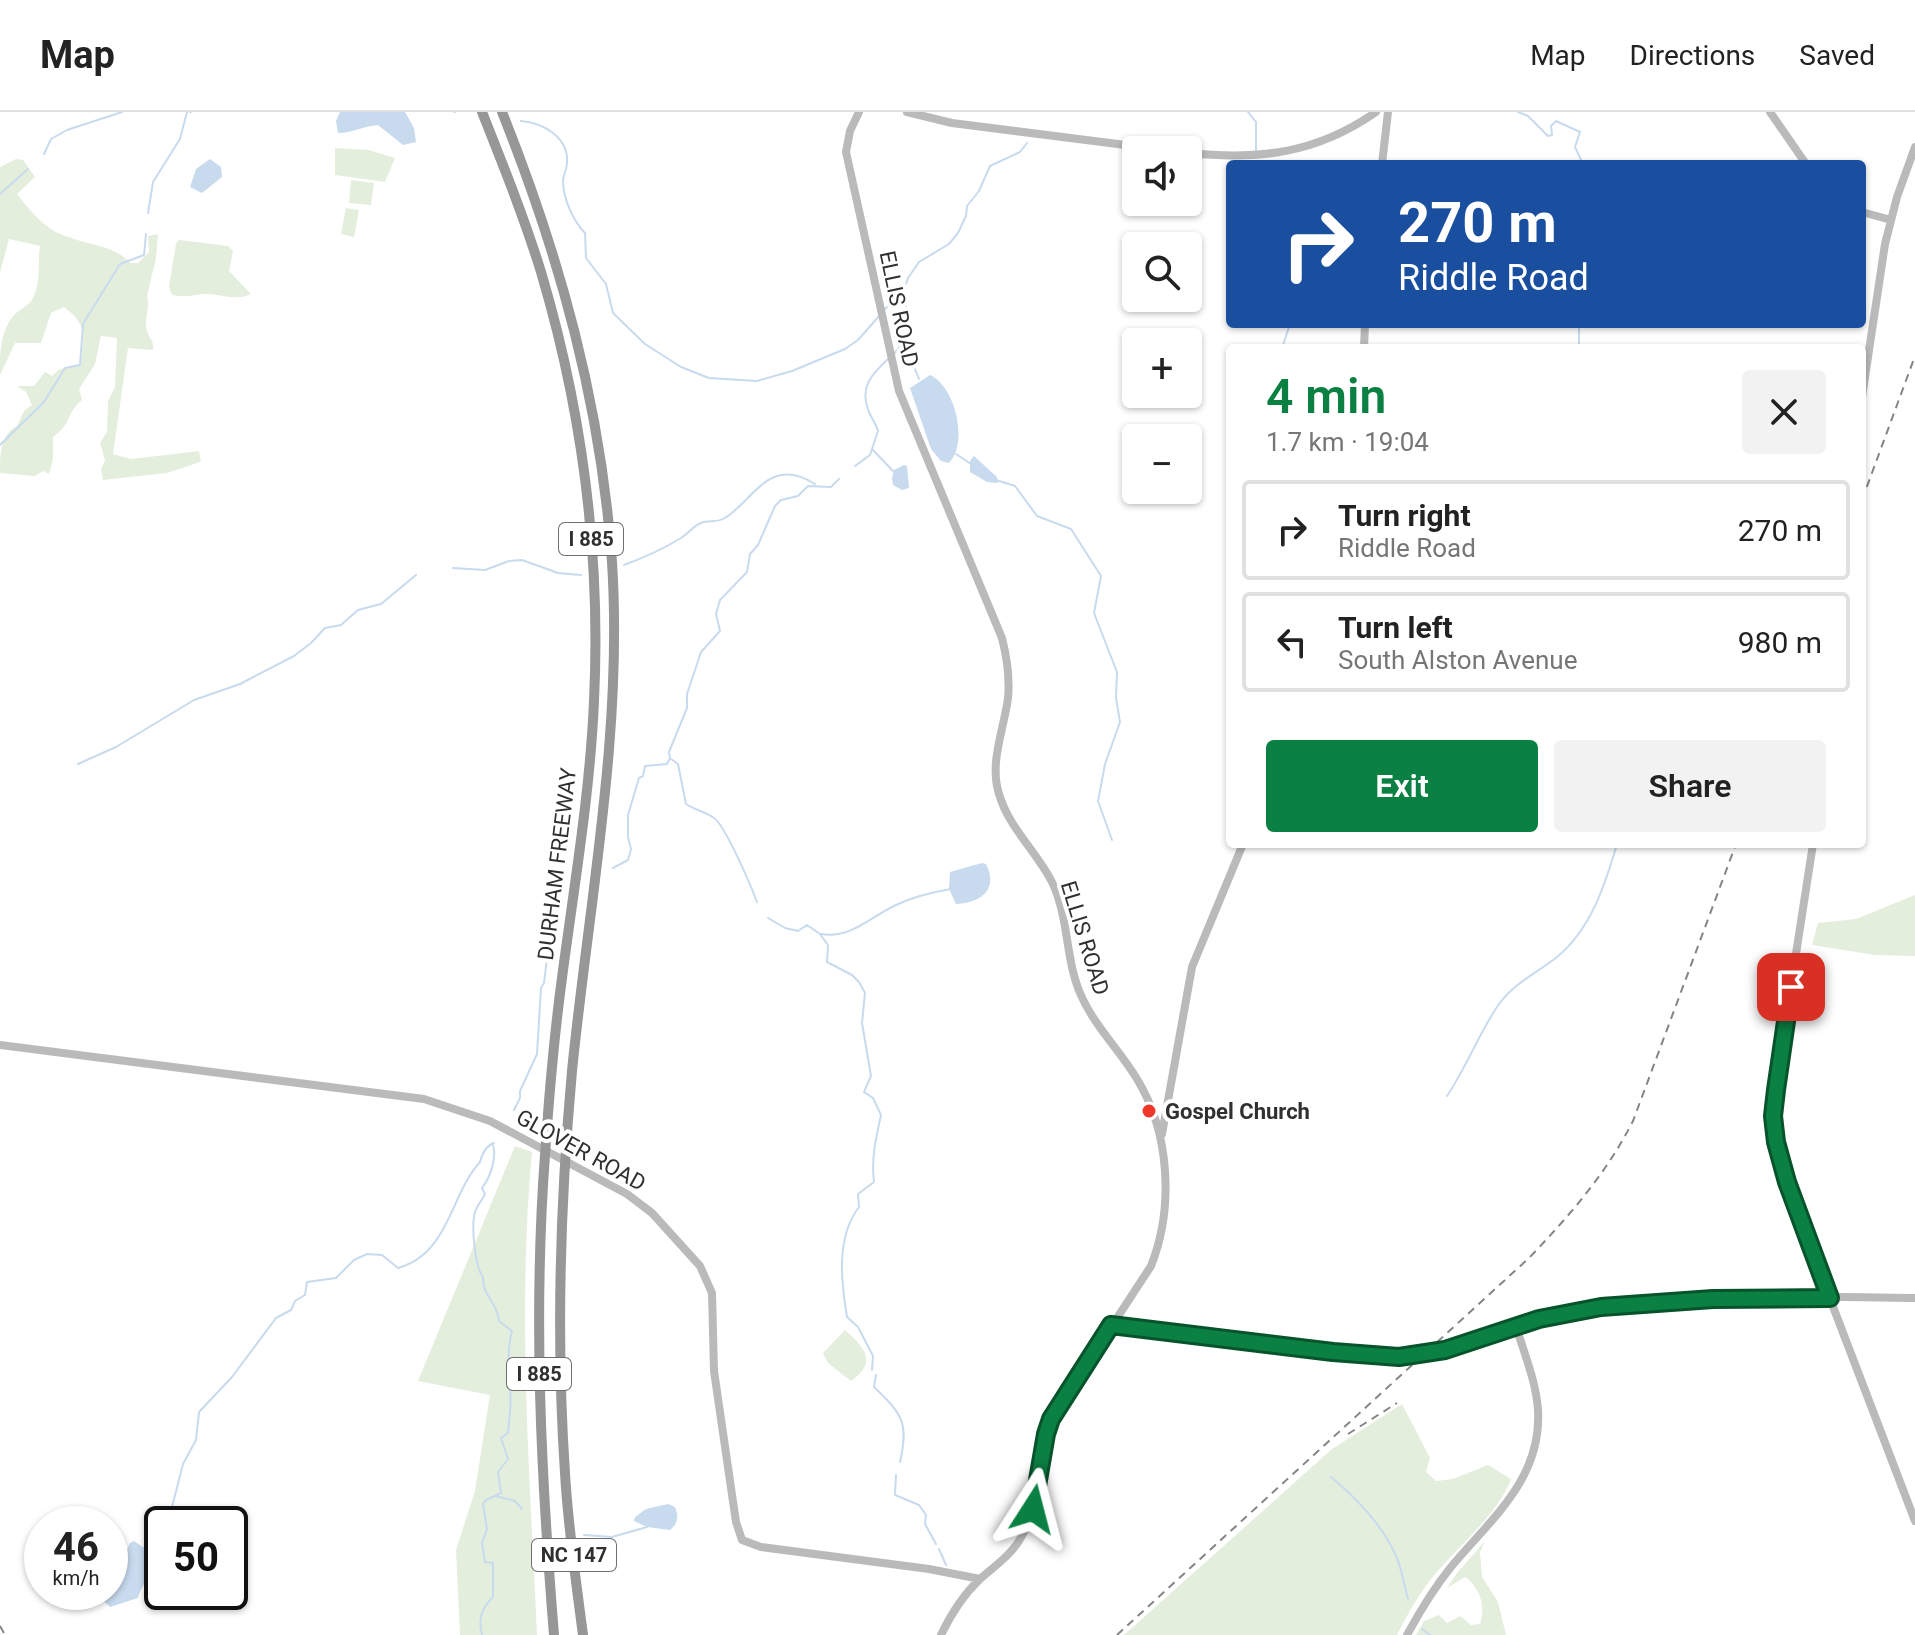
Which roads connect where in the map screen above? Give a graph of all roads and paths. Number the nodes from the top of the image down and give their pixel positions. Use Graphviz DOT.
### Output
graph roads {
  1 [pos="482,112"];
  2 [pos="502,112"];
  3 [pos="859,112"];
  4 [pos="907,112"];
  5 [pos="1376,112"];
  6 [pos="1388,112"];
  7 [pos="1770,112"];
  8 [pos="1102,140"];
  9 [pos="1122,143"];
  10 [pos="1915,147"];
  11 [pos="1202,154"];
  12 [pos="1248,157"];
  13 [pos="1382,160"];
  14 [pos="1803,160"];
  15 [pos="1866,213"];
  16 [pos="1891,220"];
  17 [pos="1866,369"];
  18 [pos="1241,848"];
  19 [pos="1812,848"];
  20 [pos="0,1045"];
  21 [pos="1161,1139"];
  22 [pos="1830,1298"];
  23 [pos="1915,1298"];
  24 [pos="1111,1325"];
  25 [pos="1516,1326"];
  26 [pos="565,1476"];
  27 [pos="1915,1521"];
  28 [pos="980,1579"];
  29 [pos="554,1635"];
  30 [pos="576,1635"];
  31 [pos="583,1635"];
  32 [pos="941,1635"];
  33 [pos="1407,1635"];
  1 -- 29 [label="highway, DURHAM FREEWAY / I 885"];
  2 -- 26 [label="highway, DURHAM FREEWAY / I 885"];
  3 -- 21 [label="street, ELLIS ROAD"];
  4 -- 8 [label="street"];
  5 -- 12 [label="street"];
  6 -- 13 [label="street"];
  7 -- 14 [label="street"];
  8 -- 9 [label="street"];
  8 -- 12 [label="street"];
  10 -- 16 [label="street"];
  11 -- 12 [label="street"];
  15 -- 16 [label="street"];
  16 -- 17 [label="street"];
  18 -- 21 [label="street"];
  19 -- 22 [label="street"];
  20 -- 28 [label="street, GLOVER ROAD"];
  21 -- 24 [label="street, ELLIS ROAD"];
  22 -- 23 [label="street"];
  22 -- 25 [label="street"];
  22 -- 27 [label="street"];
  24 -- 25 [label="street"];
  24 -- 28 [label="street, ELLIS ROAD"];
  25 -- 33 [label="street"];
  26 -- 30 [label="highway, I 885"];
  26 -- 31 [label="highway, DURHAM FREEWAY / NC 147"];
  28 -- 32 [label="street, ELLIS ROAD"];
}
